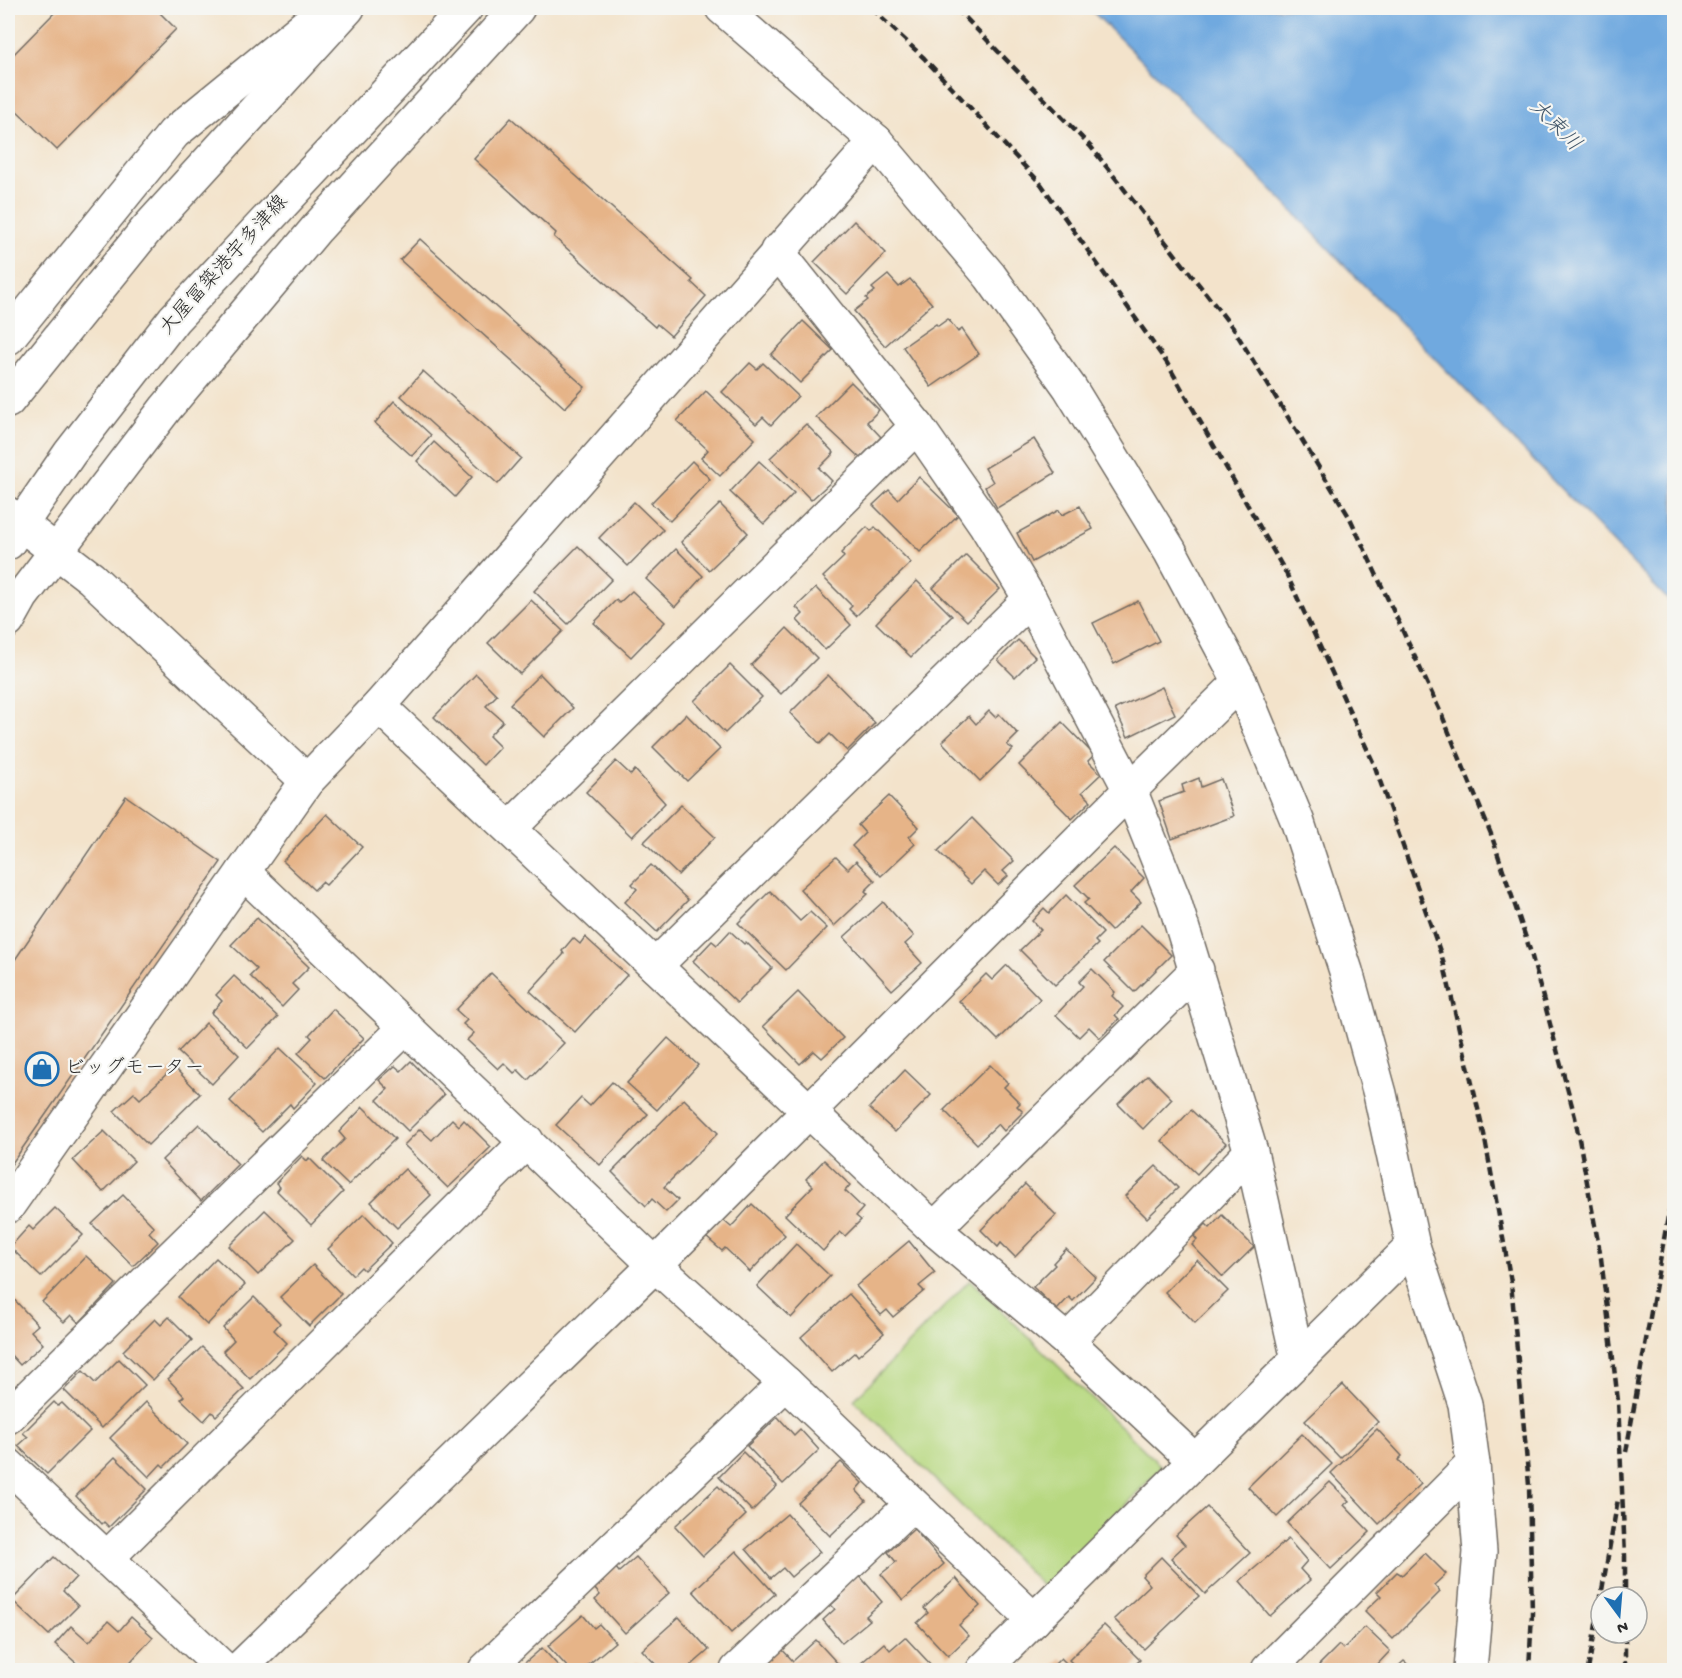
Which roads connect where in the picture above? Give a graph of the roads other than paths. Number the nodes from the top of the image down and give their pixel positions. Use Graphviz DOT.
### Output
graph roads {
  1 [pos="327,8"];
  2 [pos="348,8"];
  3 [pos="466,8"];
  4 [pos="518,8"];
  5 [pos="722,8"];
  6 [pos="876,141"];
  7 [pos="777,251"];
  8 [pos="8,338"];
  9 [pos="8,401"];
  10 [pos="917,426"];
  11 [pos="12,527"];
  12 [pos="56,551"];
  13 [pos="1030,599"];
  14 [pos="8,621"];
  15 [pos="1240,682"];
  16 [pos="379,706"];
  17 [pos="307,782"];
  18 [pos="1130,790"];
  19 [pos="510,828"];
  20 [pos="243,872"];
  21 [pos="655,966"];
  22 [pos="1197,970"];
  23 [pos="406,1027"];
  24 [pos="809,1110"];
  25 [pos="527,1141"];
  26 [pos="1251,1152"];
  27 [pos="8,1206"];
  28 [pos="934,1228"];
  29 [pos="1413,1246"];
  30 [pos="655,1265"];
  31 [pos="1067,1341"];
  32 [pos="1298,1360"];
  33 [pos="786,1383"];
  34 [pos="8,1417"];
  35 [pos="1195,1461"];
  36 [pos="1473,1464"];
  37 [pos="8,1465"];
  38 [pos="912,1504"];
  39 [pos="106,1559"];
  40 [pos="1034,1620"];
  41 [pos="225,1671"];
  42 [pos="238,1671"];
  43 [pos="485,1671"];
  44 [pos="737,1671"];
  45 [pos="983,1671"];
  46 [pos="1268,1671"];
  47 [pos="1470,1671"];
  1 -- 8 [label="street"];
  2 -- 9 [label="street"];
  3 -- 11 [label="street, 大屋冨築港宇多津線"];
  4 -- 12 [label="street"];
  5 -- 6 [label="street"];
  6 -- 7 [label="street"];
  6 -- 15 [label="street"];
  7 -- 10 [label="street"];
  7 -- 16 [label="street"];
  10 -- 13 [label="street"];
  10 -- 19 [label="street"];
  11 -- 12 [label="street"];
  12 -- 14 [label="street"];
  12 -- 17 [label="street"];
  13 -- 18 [label="street"];
  13 -- 21 [label="street"];
  15 -- 18 [label="street"];
  15 -- 29 [label="street"];
  16 -- 17 [label="street"];
  16 -- 19 [label="street"];
  17 -- 20 [label="street"];
  18 -- 22 [label="street"];
  18 -- 24 [label="street"];
  19 -- 21 [label="street"];
  20 -- 23 [label="street"];
  20 -- 27 [label="street"];
  21 -- 24 [label="street"];
  22 -- 26 [label="street"];
  22 -- 28 [label="street"];
  23 -- 25 [label="street"];
  23 -- 34 [label="street"];
  24 -- 28 [label="street"];
  24 -- 30 [label="street"];
  25 -- 30 [label="street"];
  25 -- 39 [label="street"];
  26 -- 31 [label="street"];
  26 -- 32 [label="street"];
  28 -- 31 [label="street"];
  29 -- 32 [label="street"];
  29 -- 36 [label="street"];
  30 -- 33 [label="street"];
  30 -- 42 [label="street"];
  31 -- 35 [label="street"];
  32 -- 35 [label="street"];
  33 -- 38 [label="street"];
  33 -- 43 [label="street"];
  35 -- 40 [label="street"];
  36 -- 46 [label="street"];
  36 -- 47 [label="street"];
  37 -- 39 [label="street"];
  38 -- 40 [label="street"];
  38 -- 44 [label="street"];
  39 -- 41 [label="street"];
  40 -- 45 [label="street"];
}
